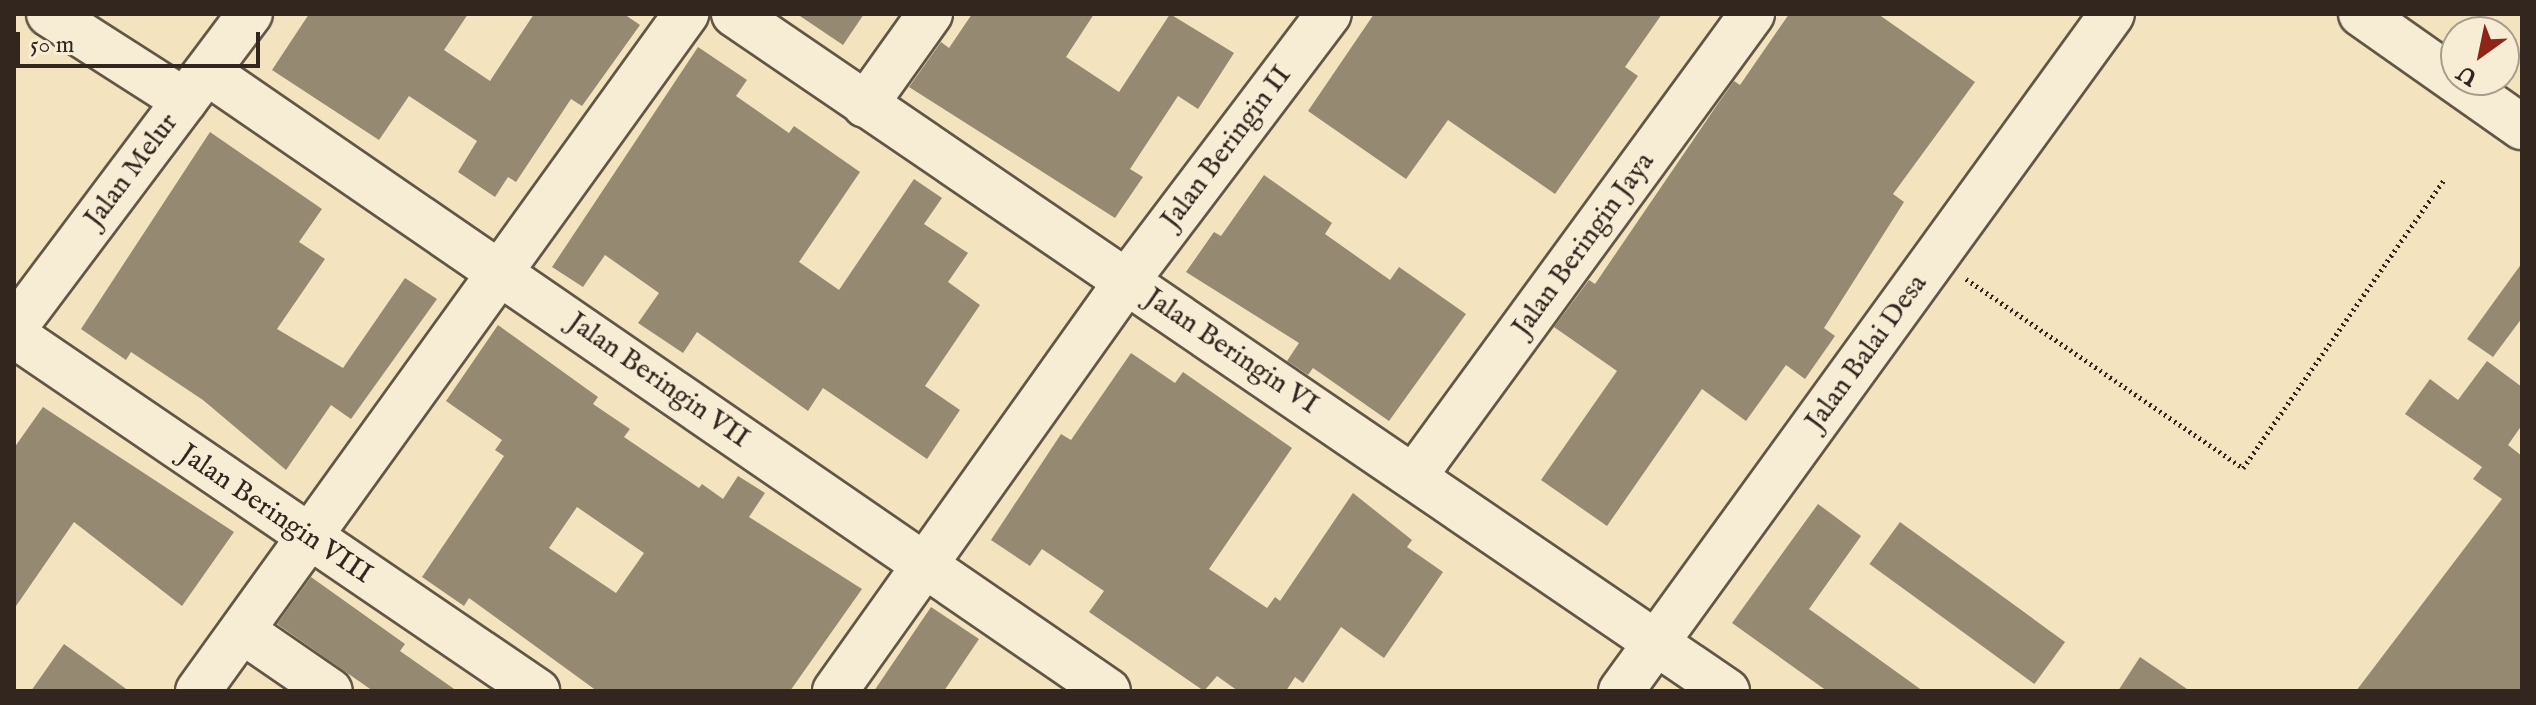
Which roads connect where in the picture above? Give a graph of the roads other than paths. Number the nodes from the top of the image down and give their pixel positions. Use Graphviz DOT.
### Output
graph roads {
  1 [pos="49,14"];
  2 [pos="250,14"];
  3 [pos="686,14"];
  4 [pos="734,14"];
  5 [pos="930,14"];
  6 [pos="1329,14"];
  7 [pos="1752,14"];
  8 [pos="2112,14"];
  9 [pos="2361,14"];
  10 [pos="196,86"];
  11 [pos="865,105"];
  12 [pos="2522,127"];
  13 [pos="502,274"];
  14 [pos="1126,282"];
  15 [pos="14,328"];
  16 [pos="14,335"];
  17 [pos="1415,475"];
  18 [pos="310,541"];
  19 [pos="926,566"];
  20 [pos="244,632"];
  21 [pos="1658,641"];
  22 [pos="198,691"];
  23 [pos="330,691"];
  24 [pos="537,691"];
  25 [pos="835,691"];
  26 [pos="1108,691"];
  27 [pos="1621,691"];
  28 [pos="1727,691"];
  1 -- 10 [label="street, Jalan Beringin VII"];
  2 -- 10 [label="street, Jalan Melur"];
  3 -- 13 [label="street"];
  4 -- 11 [label="street, Jalan Beringin VI"];
  5 -- 11 [label="street"];
  6 -- 14 [label="street, Jalan Beringin II"];
  7 -- 17 [label="street, Jalan Beringin Jaya"];
  8 -- 21 [label="street, Jalan Balai Desa"];
  9 -- 12 [label="street"];
  10 -- 13 [label="street, Jalan Beringin VII"];
  10 -- 15 [label="street, Jalan Melur"];
  11 -- 14 [label="street, Jalan Beringin VI"];
  13 -- 18 [label="street"];
  13 -- 19 [label="street, Jalan Beringin VII"];
  14 -- 17 [label="street, Jalan Beringin VI"];
  14 -- 19 [label="street, Jalan Beringin II"];
  16 -- 18 [label="street, Jalan Beringin VIII"];
  17 -- 21 [label="street, Jalan Beringin VI"];
  18 -- 20 [label="street"];
  18 -- 24 [label="street, Jalan Beringin VIII"];
  19 -- 25 [label="street, Jalan Beringin II"];
  19 -- 26 [label="street, Jalan Beringin VII"];
  20 -- 22 [label="street"];
  20 -- 23 [label="street"];
  21 -- 27 [label="street, Jalan Balai Desa"];
  21 -- 28 [label="street, Jalan Beringin VI"];
}
